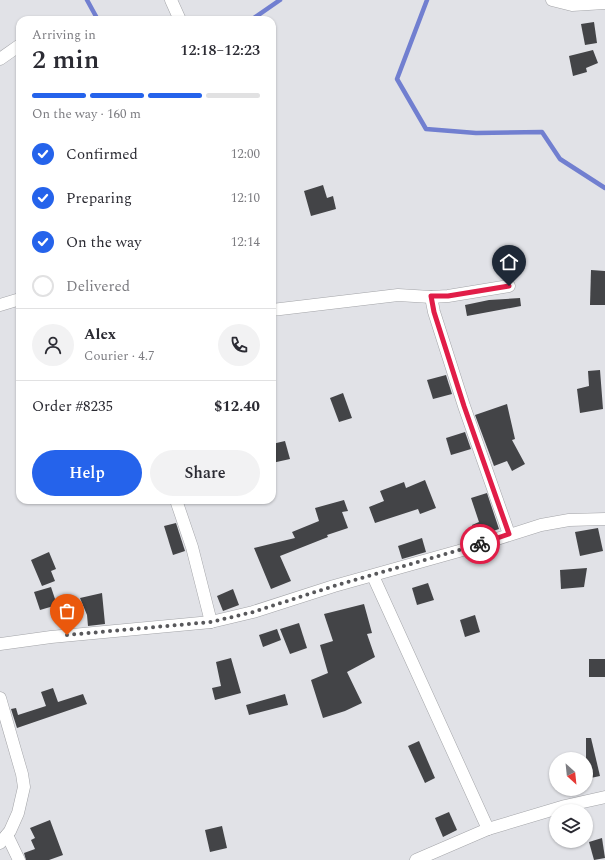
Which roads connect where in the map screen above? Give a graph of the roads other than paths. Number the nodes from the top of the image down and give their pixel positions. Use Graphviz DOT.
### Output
graph roads {
  1 [pos="171,0"];
  2 [pos="552,0"];
  3 [pos="605,3"];
  4 [pos="178,16"];
  5 [pos="16,48"];
  6 [pos="0,58"];
  7 [pos="509,286"];
  8 [pos="431,296"];
  9 [pos="16,300"];
  10 [pos="0,305"];
  11 [pos="276,309"];
  12 [pos="177,504"];
  13 [pos="605,519"];
  14 [pos="509,534"];
  15 [pos="373,576"];
  16 [pos="211,622"];
  17 [pos="0,644"];
  18 [pos="0,698"];
  19 [pos="605,797"];
  20 [pos="488,829"];
  21 [pos="3,839"];
  22 [pos="19,860"];
  23 [pos="416,860"];
  1 -- 4 [label="street"];
  2 -- 3 [label="street"];
  5 -- 6 [label="street"];
  7 -- 8 [label="street"];
  8 -- 11 [label="street"];
  8 -- 14 [label="street"];
  9 -- 10 [label="street"];
  12 -- 16 [label="street"];
  13 -- 14 [label="street"];
  14 -- 15 [label="street"];
  15 -- 16 [label="street"];
  15 -- 20 [label="street"];
  16 -- 17 [label="street"];
  18 -- 21 [label="street"];
  19 -- 20 [label="street"];
  20 -- 23 [label="street"];
  21 -- 22 [label="street"];
}
